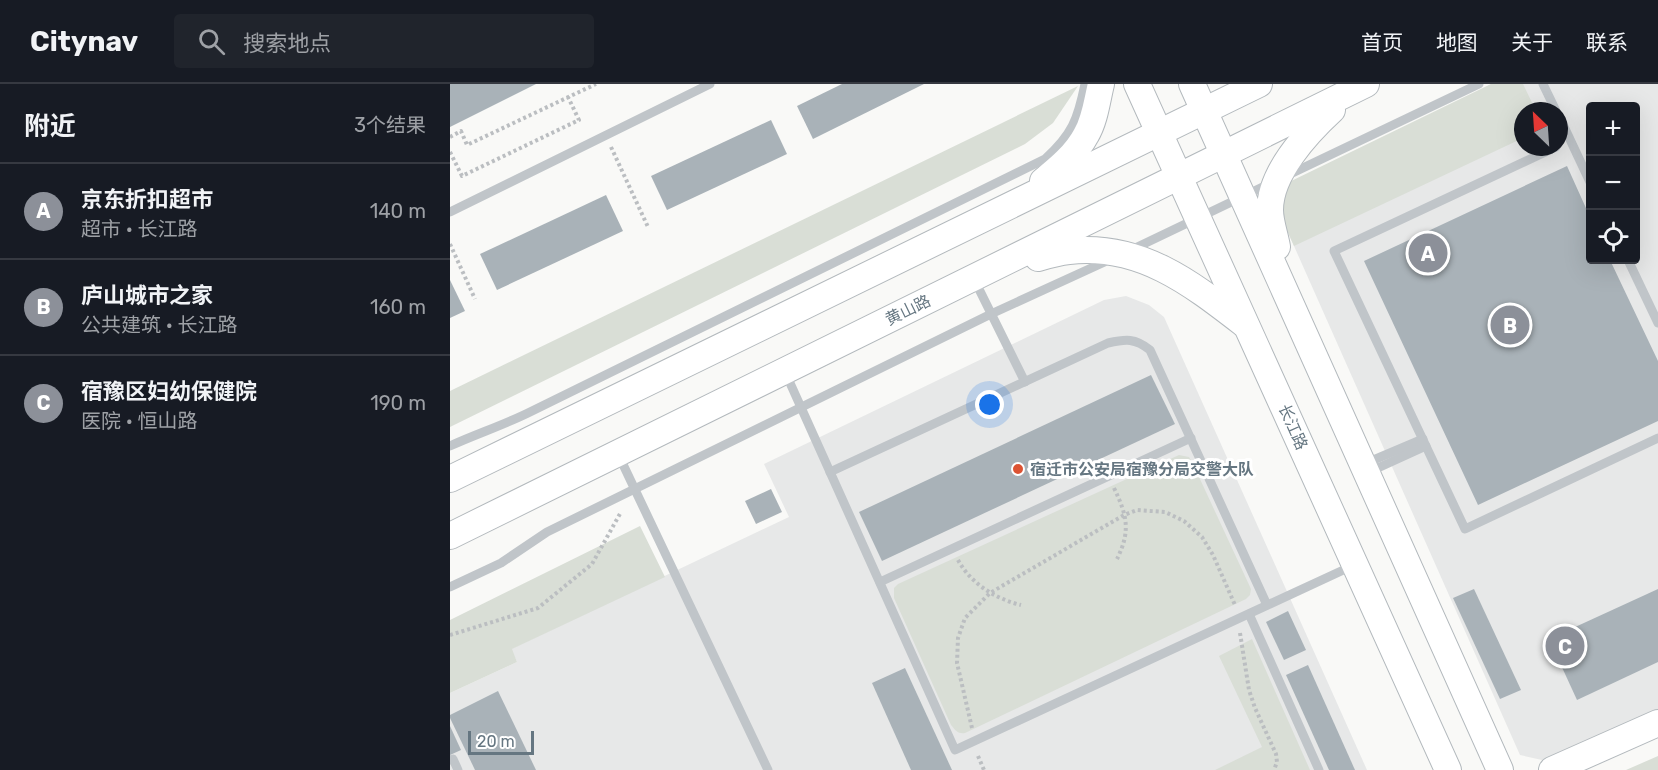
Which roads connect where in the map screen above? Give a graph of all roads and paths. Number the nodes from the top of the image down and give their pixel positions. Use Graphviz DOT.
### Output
graph roads {
  1 [pos="710,84"];
  2 [pos="1085,84"];
  3 [pos="1101,84"];
  4 [pos="1137,84"];
  5 [pos="1192,84"];
  6 [pos="1259,84"];
  7 [pos="1479,84"];
  8 [pos="1544,84"];
  9 [pos="593,85"];
  10 [pos="1359,88"];
  11 [pos="568,97"];
  12 [pos="1552,102"];
  13 [pos="1205,111"];
  14 [pos="1160,133"];
  15 [pos="606,135"];
  16 [pos="1568,136"];
  17 [pos="450,137"];
  18 [pos="1570,140"];
  19 [pos="450,152"];
  20 [pos="1225,155"];
  21 [pos="1536,156"];
  22 [pos="458,168"];
  23 [pos="450,171"];
  24 [pos="1586,174"];
  25 [pos="1179,177"];
  26 [pos="1278,180"];
  27 [pos="1243,196"];
  28 [pos="1020,201"];
  29 [pos="450,212"];
  30 [pos="1198,218"];
  31 [pos="648,227"];
  32 [pos="450,244"];
  33 [pos="1124,253"];
  34 [pos="1630,264"];
  35 [pos="985,273"];
  36 [pos="1285,288"];
  37 [pos="476,299"];
  38 [pos="992,314"];
  39 [pos="1658,323"];
  40 [pos="1248,327"];
  41 [pos="785,371"];
  42 [pos="1025,382"];
  43 [pos="801,407"];
  44 [pos="1191,438"];
  45 [pos="1658,438"];
  46 [pos="1424,442"];
  47 [pos="450,446"];
  48 [pos="618,453"];
  49 [pos="1365,469"];
  50 [pos="830,472"];
  51 [pos="1108,477"];
  52 [pos="450,479"];
  53 [pos="634,489"];
  54 [pos="1124,515"];
  55 [pos="450,536"];
  56 [pos="952,548"];
  57 [pos="1117,559"];
  58 [pos="1355,565"];
  59 [pos="880,582"];
  60 [pos="450,587"];
  61 [pos="990,593"];
  62 [pos="1021,605"];
  63 [pos="1267,605"];
  64 [pos="1249,614"];
  65 [pos="1238,619"];
  66 [pos="450,635"];
  67 [pos="1658,723"];
  68 [pos="1658,737"];
  69 [pos="975,741"];
  70 [pos="450,760"];
  71 [pos="458,770"];
  72 [pos="768,770"];
  73 [pos="1274,770"];
  74 [pos="1319,770"];
  75 [pos="1448,770"];
  76 [pos="1500,770"];
  77 [pos="1552,770"];
  78 [pos="1585,770"];
  1 -- 15 [label="lane"];
  2 -- 47 [label="lane"];
  3 -- 28 [label="street"];
  4 -- 14 [label="street, 长江路"];
  5 -- 13 [label="street"];
  6 -- 13 [label="street"];
  7 -- 26 [label="lane"];
  8 -- 12 [label="lane"];
  9 -- 11 [label="path"];
  10 -- 20 [label="street, 黄山路"];
  10 -- 26 [label="street"];
  11 -- 17 [label="path"];
  11 -- 22 [label="path"];
  13 -- 14 [label="street"];
  13 -- 20 [label="street"];
  14 -- 25 [label="street, 长江路"];
  14 -- 28 [label="street"];
  15 -- 29 [label="lane"];
  15 -- 31 [label="path"];
  16 -- 18 [label="lane"];
  18 -- 24 [label="lane"];
  19 -- 22 [label="path"];
  20 -- 25 [label="street, 黄山路"];
  20 -- 27 [label="street"];
  21 -- 46 [label="lane"];
  22 -- 23 [label="path"];
  25 -- 30 [label="street, 长江路"];
  25 -- 35 [label="street, 黄山路"];
  26 -- 27 [label="lane"];
  26 -- 36 [label="street"];
  27 -- 30 [label="lane"];
  27 -- 36 [label="street"];
  28 -- 52 [label="street"];
  30 -- 33 [label="lane"];
  30 -- 40 [label="street, 长江路"];
  32 -- 37 [label="path"];
  33 -- 35 [label="street"];
  33 -- 38 [label="lane"];
  33 -- 40 [label="street"];
  34 -- 39 [label="lane"];
  35 -- 38 [label="lane"];
  35 -- 41 [label="street, 黄山路"];
  36 -- 49 [label="street"];
  38 -- 42 [label="lane"];
  38 -- 43 [label="lane"];
  40 -- 58 [label="street, 长江路"];
  41 -- 43 [label="lane"];
  41 -- 48 [label="street, 黄山路"];
  42 -- 44 [label="lane"];
  42 -- 50 [label="lane"];
  43 -- 50 [label="lane"];
  43 -- 53 [label="lane"];
  44 -- 51 [label="lane"];
  44 -- 63 [label="lane"];
  45 -- 46 [label="lane"];
  46 -- 49 [label="lane"];
  48 -- 53 [label="lane"];
  48 -- 55 [label="street, 黄山路"];
  49 -- 76 [label="street"];
  50 -- 59 [label="lane"];
  51 -- 54 [label="path"];
  51 -- 56 [label="lane"];
  53 -- 60 [label="lane"];
  53 -- 66 [label="path"];
  53 -- 72 [label="lane"];
  54 -- 57 [label="path"];
  54 -- 61 [label="path"];
  54 -- 65 [label="path"];
  56 -- 59 [label="lane"];
  56 -- 61 [label="path"];
  58 -- 63 [label="lane"];
  58 -- 75 [label="street, 长江路"];
  59 -- 69 [label="lane"];
  61 -- 62 [label="path"];
  61 -- 69 [label="path"];
  63 -- 64 [label="lane"];
  64 -- 65 [label="lane"];
  64 -- 74 [label="lane"];
  65 -- 69 [label="lane"];
  65 -- 73 [label="path"];
  67 -- 77 [label="street"];
  68 -- 78 [label="street"];
  70 -- 71 [label="lane"];
}
